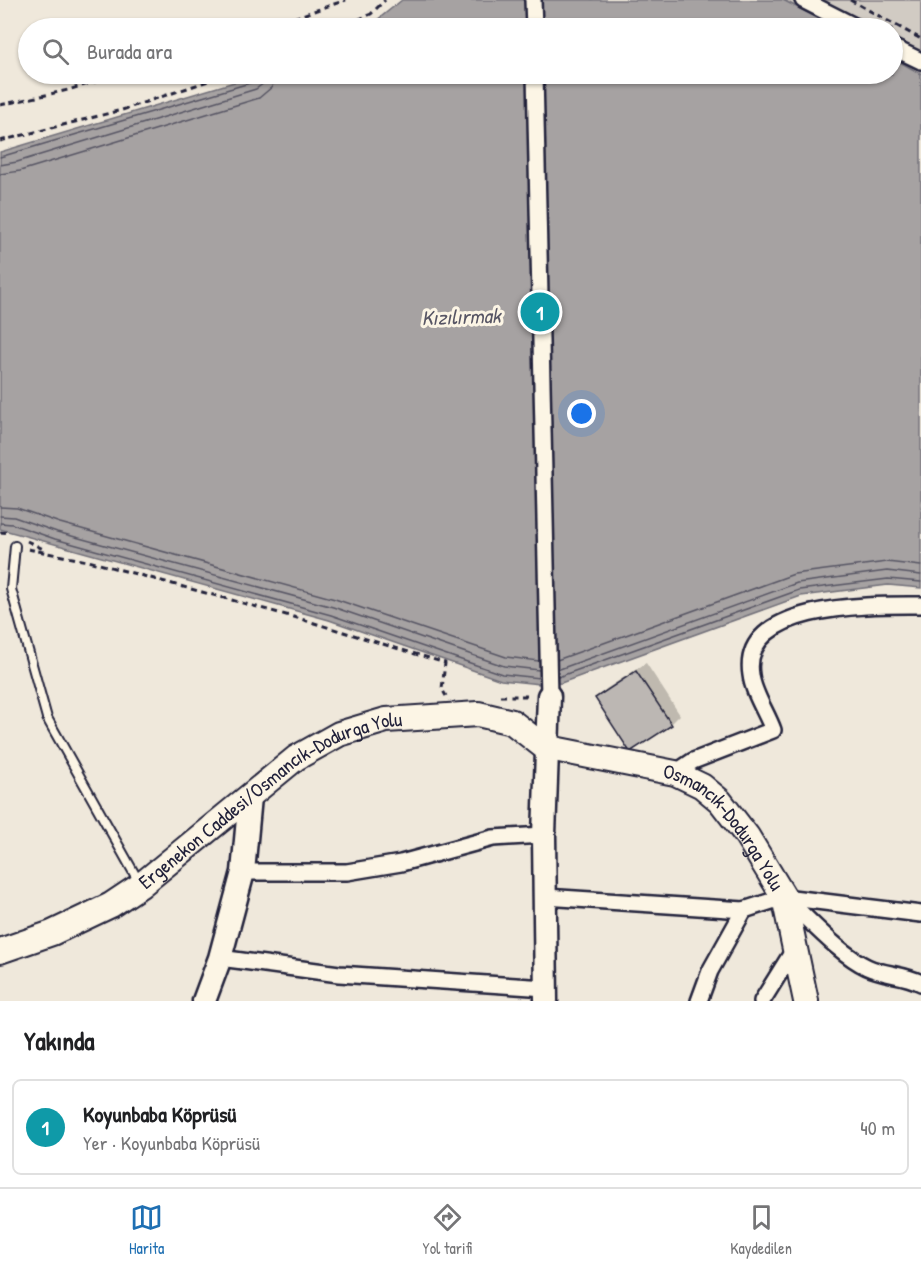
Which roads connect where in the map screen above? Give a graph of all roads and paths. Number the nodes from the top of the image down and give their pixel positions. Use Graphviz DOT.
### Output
graph roads {
  1 [pos="346,0"];
  2 [pos="385,0"];
  3 [pos="533,0"];
  4 [pos="803,0"];
  5 [pos="850,0"];
  6 [pos="293,18"];
  7 [pos="362,18"];
  8 [pos="534,18"];
  9 [pos="838,18"];
  10 [pos="883,18"];
  11 [pos="903,29"];
  12 [pos="921,39"];
  13 [pos="903,53"];
  14 [pos="921,62"];
  15 [pos="88,84"];
  16 [pos="199,84"];
  17 [pos="535,84"];
  18 [pos="0,105"];
  19 [pos="0,141"];
  20 [pos="15,546"];
  21 [pos="921,605"];
  22 [pos="442,689"];
  23 [pos="549,696"];
  24 [pos="547,748"];
  25 [pos="675,773"];
  26 [pos="250,797"];
  27 [pos="544,835"];
  28 [pos="243,872"];
  29 [pos="141,885"];
  30 [pos="545,897"];
  31 [pos="784,897"];
  32 [pos="744,910"];
  33 [pos="921,914"];
  34 [pos="795,948"];
  35 [pos="0,951"];
  36 [pos="220,958"];
  37 [pos="921,983"];
  38 [pos="546,994"];
  39 [pos="204,1001"];
  40 [pos="699,1001"];
  41 [pos="762,1001"];
  42 [pos="807,1001"];
  1 -- 6 [label="path"];
  2 -- 7 [label="path"];
  3 -- 8 [label="street"];
  4 -- 9 [label="street"];
  5 -- 10 [label="path"];
  11 -- 12 [label="path"];
  13 -- 14 [label="street"];
  15 -- 18 [label="path"];
  16 -- 19 [label="path"];
  17 -- 23 [label="street"];
  20 -- 22 [label="path"];
  20 -- 29 [label="lane"];
  21 -- 25 [label="street"];
  23 -- 24 [label="street"];
  24 -- 25 [label="main road, Osmancık-Dodurga Yolu"];
  24 -- 26 [label="main road, Ergenekon Caddesi/Osmancık-Dodurga Yolu"];
  24 -- 27 [label="street"];
  25 -- 31 [label="main road, Osmancık-Dodurga Yolu"];
  26 -- 28 [label="street"];
  26 -- 29 [label="main road, Ergenekon Caddesi/Osmancık-Dodurga Yolu"];
  27 -- 28 [label="street"];
  27 -- 30 [label="street"];
  28 -- 36 [label="street"];
  29 -- 35 [label="main road, Ergenekon Caddesi/Osmancık-Dodurga Yolu"];
  30 -- 32 [label="street"];
  30 -- 38 [label="street"];
  31 -- 32 [label="street"];
  31 -- 33 [label="street"];
  31 -- 34 [label="main road, Osmancık-Dodurga Yolu"];
  31 -- 37 [label="street"];
  32 -- 40 [label="street"];
  34 -- 41 [label="street"];
  34 -- 42 [label="main road, Osmancık-Dodurga Yolu"];
  36 -- 38 [label="street"];
  36 -- 39 [label="street"];
}
